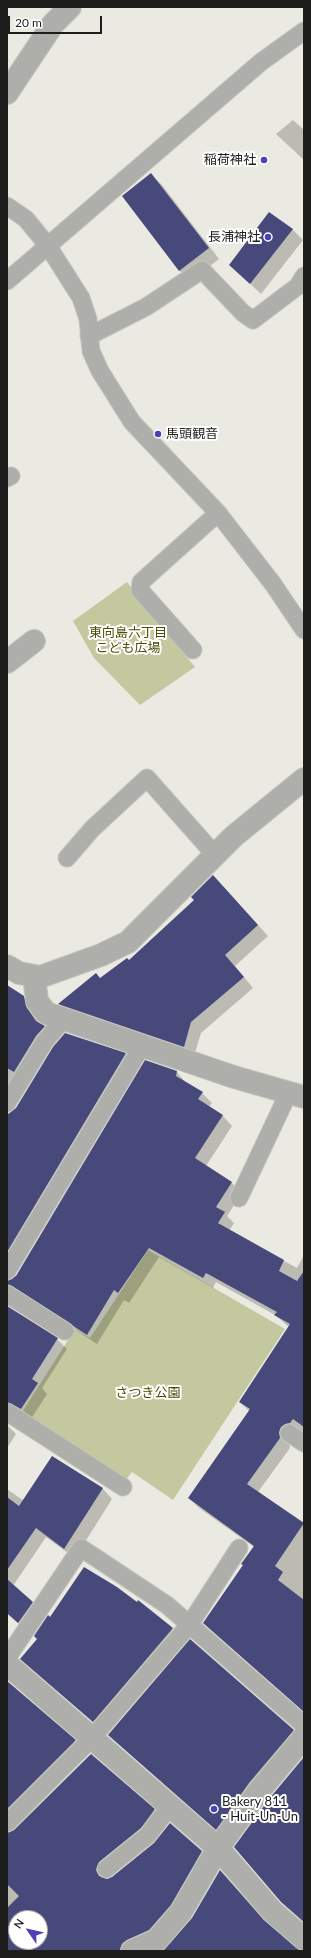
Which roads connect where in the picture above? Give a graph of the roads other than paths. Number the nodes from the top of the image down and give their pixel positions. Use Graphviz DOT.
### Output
graph roads {
  1 [pos="70,7"];
  2 [pos="304,31"];
  3 [pos="7,93"];
  4 [pos="7,206"];
  5 [pos="48,246"];
  6 [pos="304,276"];
  7 [pos="7,281"];
  8 [pos="89,336"];
  9 [pos="218,513"];
  10 [pos="304,630"];
  11 [pos="34,641"];
  12 [pos="193,650"];
  13 [pos="7,662"];
  14 [pos="304,779"];
  15 [pos="215,855"];
  16 [pos="67,858"];
  17 [pos="7,966"];
  18 [pos="34,976"];
  19 [pos="64,1019"];
  20 [pos="142,1046"];
  21 [pos="297,1094"];
  22 [pos="7,1103"];
  23 [pos="238,1198"];
  24 [pos="7,1271"];
  25 [pos="7,1294"];
  26 [pos="65,1331"];
  27 [pos="7,1412"];
  28 [pos="289,1433"];
  29 [pos="304,1444"];
  30 [pos="123,1487"];
  31 [pos="239,1548"];
  32 [pos="190,1624"];
  33 [pos="7,1658"];
  34 [pos="7,1664"];
  35 [pos="304,1726"];
  36 [pos="92,1738"];
  37 [pos="304,1738"];
  38 [pos="170,1806"];
  39 [pos="7,1822"];
  40 [pos="218,1848"];
  41 [pos="106,1869"];
  42 [pos="304,1939"];
  43 [pos="132,1951"];
  1 -- 3 [label="street"];
  2 -- 5 [label="lane"];
  4 -- 5 [label="lane"];
  5 -- 7 [label="lane"];
  5 -- 8 [label="lane"];
  6 -- 8 [label="lane"];
  8 -- 9 [label="lane"];
  9 -- 10 [label="lane"];
  9 -- 12 [label="lane"];
  11 -- 13 [label="street"];
  14 -- 15 [label="street"];
  15 -- 16 [label="lane"];
  15 -- 18 [label="street"];
  17 -- 18 [label="street"];
  18 -- 19 [label="street"];
  19 -- 20 [label="street"];
  19 -- 22 [label="lane"];
  20 -- 21 [label="street"];
  20 -- 24 [label="lane"];
  21 -- 23 [label="lane"];
  25 -- 26 [label="lane"];
  27 -- 30 [label="lane"];
  28 -- 29 [label="lane"];
  31 -- 32 [label="lane"];
  32 -- 33 [label="lane"];
  32 -- 35 [label="lane"];
  32 -- 36 [label="lane"];
  34 -- 36 [label="street"];
  36 -- 38 [label="street"];
  36 -- 39 [label="lane"];
  37 -- 40 [label="street"];
  38 -- 40 [label="street"];
  38 -- 41 [label="lane"];
  40 -- 42 [label="street"];
  40 -- 43 [label="street"];
}
